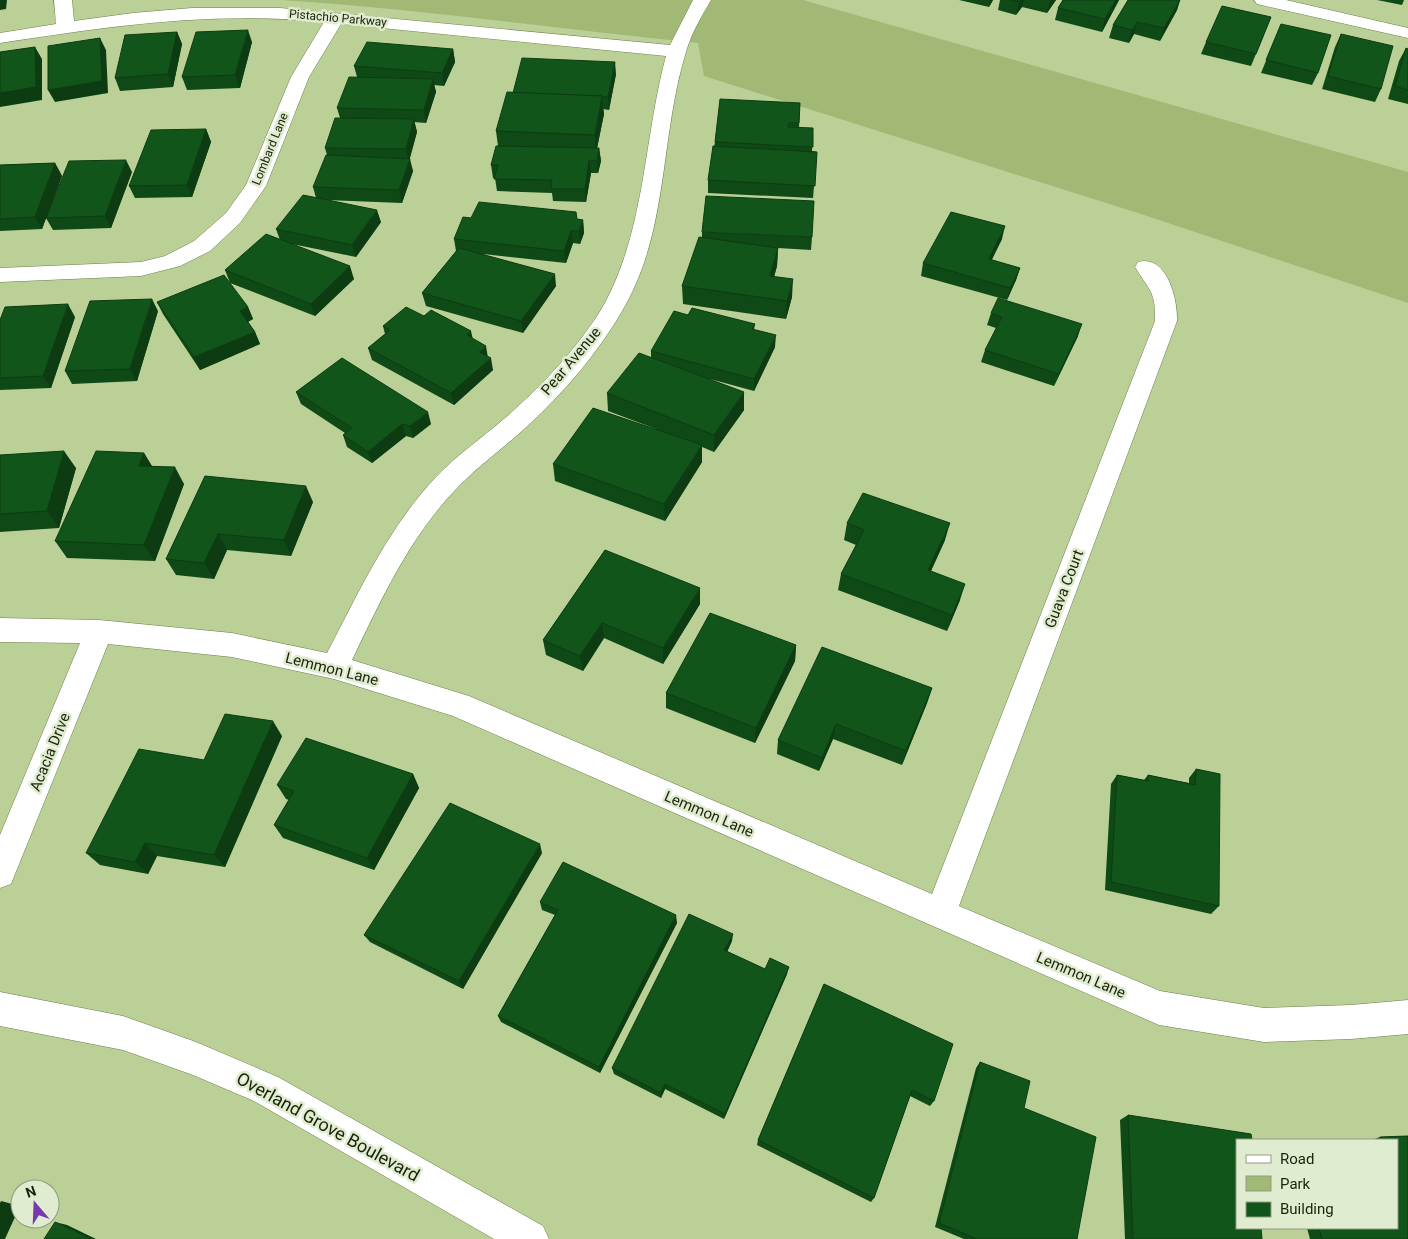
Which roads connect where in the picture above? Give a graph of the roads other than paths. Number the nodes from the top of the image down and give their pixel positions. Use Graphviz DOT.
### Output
graph roads {
  1 [pos="63,0"];
  2 [pos="702,0"];
  3 [pos="1263,0"];
  4 [pos="336,18"];
  5 [pos="65,28"];
  6 [pos="1408,33"];
  7 [pos="0,38"];
  8 [pos="676,51"];
  9 [pos="1146,267"];
  10 [pos="0,275"];
  11 [pos="0,630"];
  12 [pos="99,632"];
  13 [pos="334,667"];
  14 [pos="0,873"];
  15 [pos="940,914"];
  16 [pos="0,1009"];
  17 [pos="1408,1017"];
  18 [pos="530,1239"];
  1 -- 5 [label="street"];
  2 -- 8 [label="street, Pear Avenue"];
  3 -- 6 [label="street"];
  4 -- 5 [label="street, Pistachio Parkway"];
  4 -- 8 [label="street, Pistachio Parkway"];
  4 -- 10 [label="street, Lombard Lane"];
  5 -- 7 [label="street, Pistachio Parkway"];
  8 -- 13 [label="street, Pear Avenue"];
  9 -- 15 [label="street, Guava Court"];
  11 -- 12 [label="street, Lemmon Lane"];
  12 -- 13 [label="street, Lemmon Lane"];
  12 -- 14 [label="street, Acacia Drive"];
  13 -- 15 [label="street, Lemmon Lane"];
  15 -- 17 [label="street, Lemmon Lane"];
  16 -- 18 [label="street, Overland Grove Boulevard"];
}
